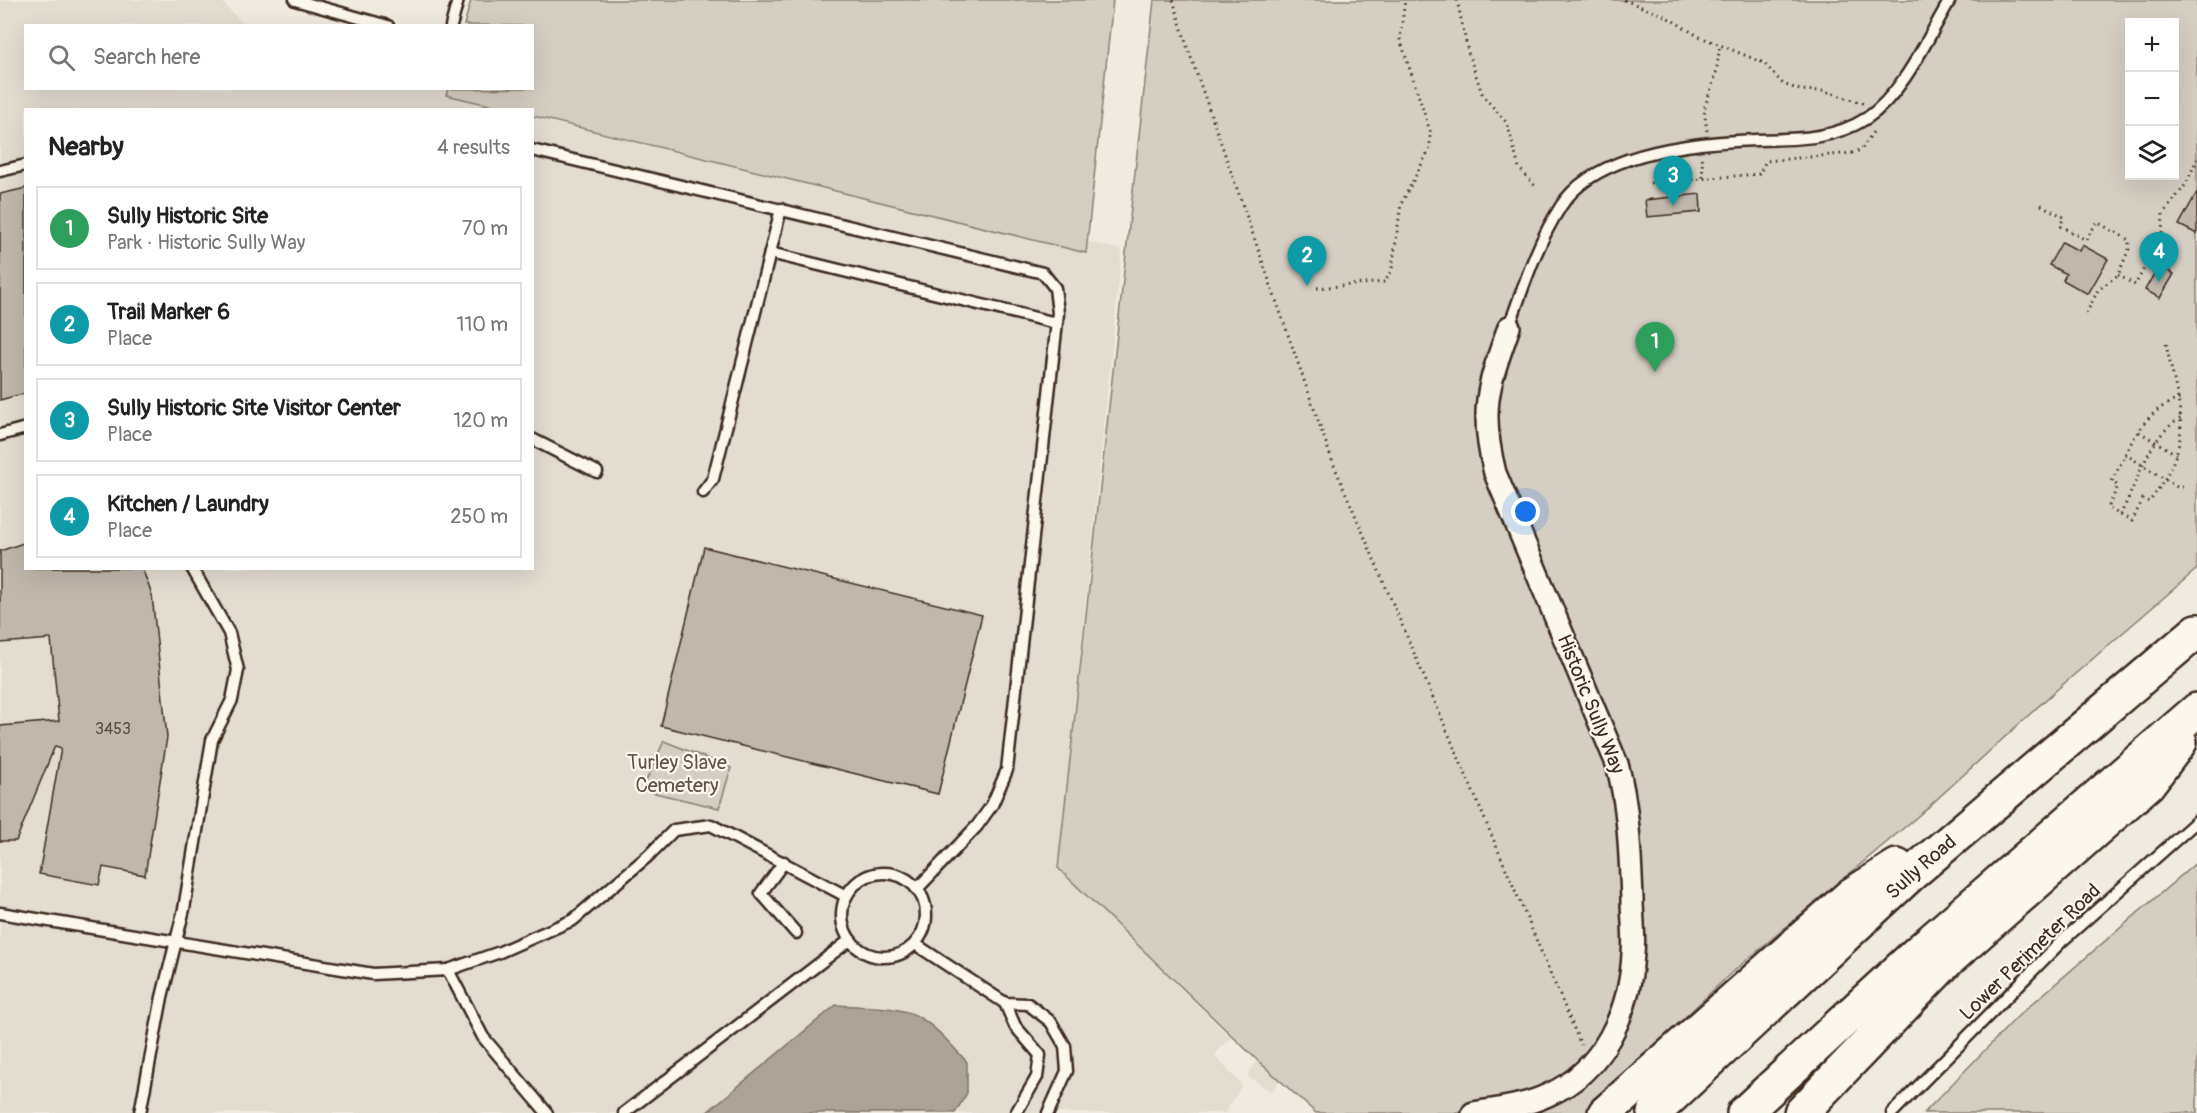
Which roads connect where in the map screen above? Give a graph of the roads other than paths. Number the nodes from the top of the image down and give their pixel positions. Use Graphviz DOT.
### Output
graph roads {
  1 [pos="295,0"];
  2 [pos="458,0"];
  3 [pos="1950,0"];
  4 [pos="381,24"];
  5 [pos="452,24"];
  6 [pos="534,150"];
  7 [pos="24,165"];
  8 [pos="0,171"];
  9 [pos="781,209"];
  10 [pos="770,253"];
  11 [pos="1056,323"];
  12 [pos="1509,327"];
  13 [pos="24,429"];
  14 [pos="0,435"];
  15 [pos="534,440"];
  16 [pos="597,472"];
  17 [pos="703,492"];
  18 [pos="193,570"];
  19 [pos="2197,631"];
  20 [pos="2197,710"];
  21 [pos="2197,720"];
  22 [pos="1984,810"];
  23 [pos="2197,821"];
  24 [pos="784,862"];
  25 [pos="917,889"];
  26 [pos="846,896"];
  27 [pos="0,913"];
  28 [pos="796,933"];
  29 [pos="850,940"];
  30 [pos="175,943"];
  31 [pos="915,944"];
  32 [pos="448,970"];
  33 [pos="1005,1003"];
  34 [pos="140,1113"];
  35 [pos="547,1113"];
  36 [pos="624,1113"];
  37 [pos="1016,1113"];
  38 [pos="1048,1113"];
  39 [pos="1473,1113"];
  40 [pos="1605,1113"];
  41 [pos="1654,1113"];
  42 [pos="1744,1113"];
  43 [pos="1801,1113"];
  44 [pos="1892,1113"];
  1 -- 4 [label="lane"];
  2 -- 5 [label="lane"];
  3 -- 12 [label="lane"];
  6 -- 9 [label="lane"];
  7 -- 8 [label="lane"];
  9 -- 10 [label="lane"];
  9 -- 11 [label="lane"];
  10 -- 11 [label="lane"];
  10 -- 17 [label="lane"];
  11 -- 25 [label="lane"];
  12 -- 39 [label="street, Historic Sully Way"];
  13 -- 14 [label="lane"];
  15 -- 16 [label="lane"];
  18 -- 30 [label="lane"];
  19 -- 22 [label="highway, Sully Road"];
  20 -- 42 [label="highway"];
  21 -- 43 [label="highway"];
  22 -- 40 [label="highway"];
  22 -- 41 [label="highway, Sully Road"];
  23 -- 44 [label="lane, Lower Perimeter Road"];
  24 -- 26 [label="lane"];
  24 -- 28 [label="lane"];
  24 -- 32 [label="lane"];
  25 -- 26 [label="lane"];
  25 -- 31 [label="lane"];
  26 -- 29 [label="lane"];
  27 -- 30 [label="lane"];
  29 -- 31 [label="lane"];
  29 -- 36 [label="lane"];
  30 -- 32 [label="lane"];
  30 -- 34 [label="lane"];
  31 -- 33 [label="lane"];
  32 -- 35 [label="lane"];
  33 -- 37 [label="lane"];
  33 -- 38 [label="lane"];
}
